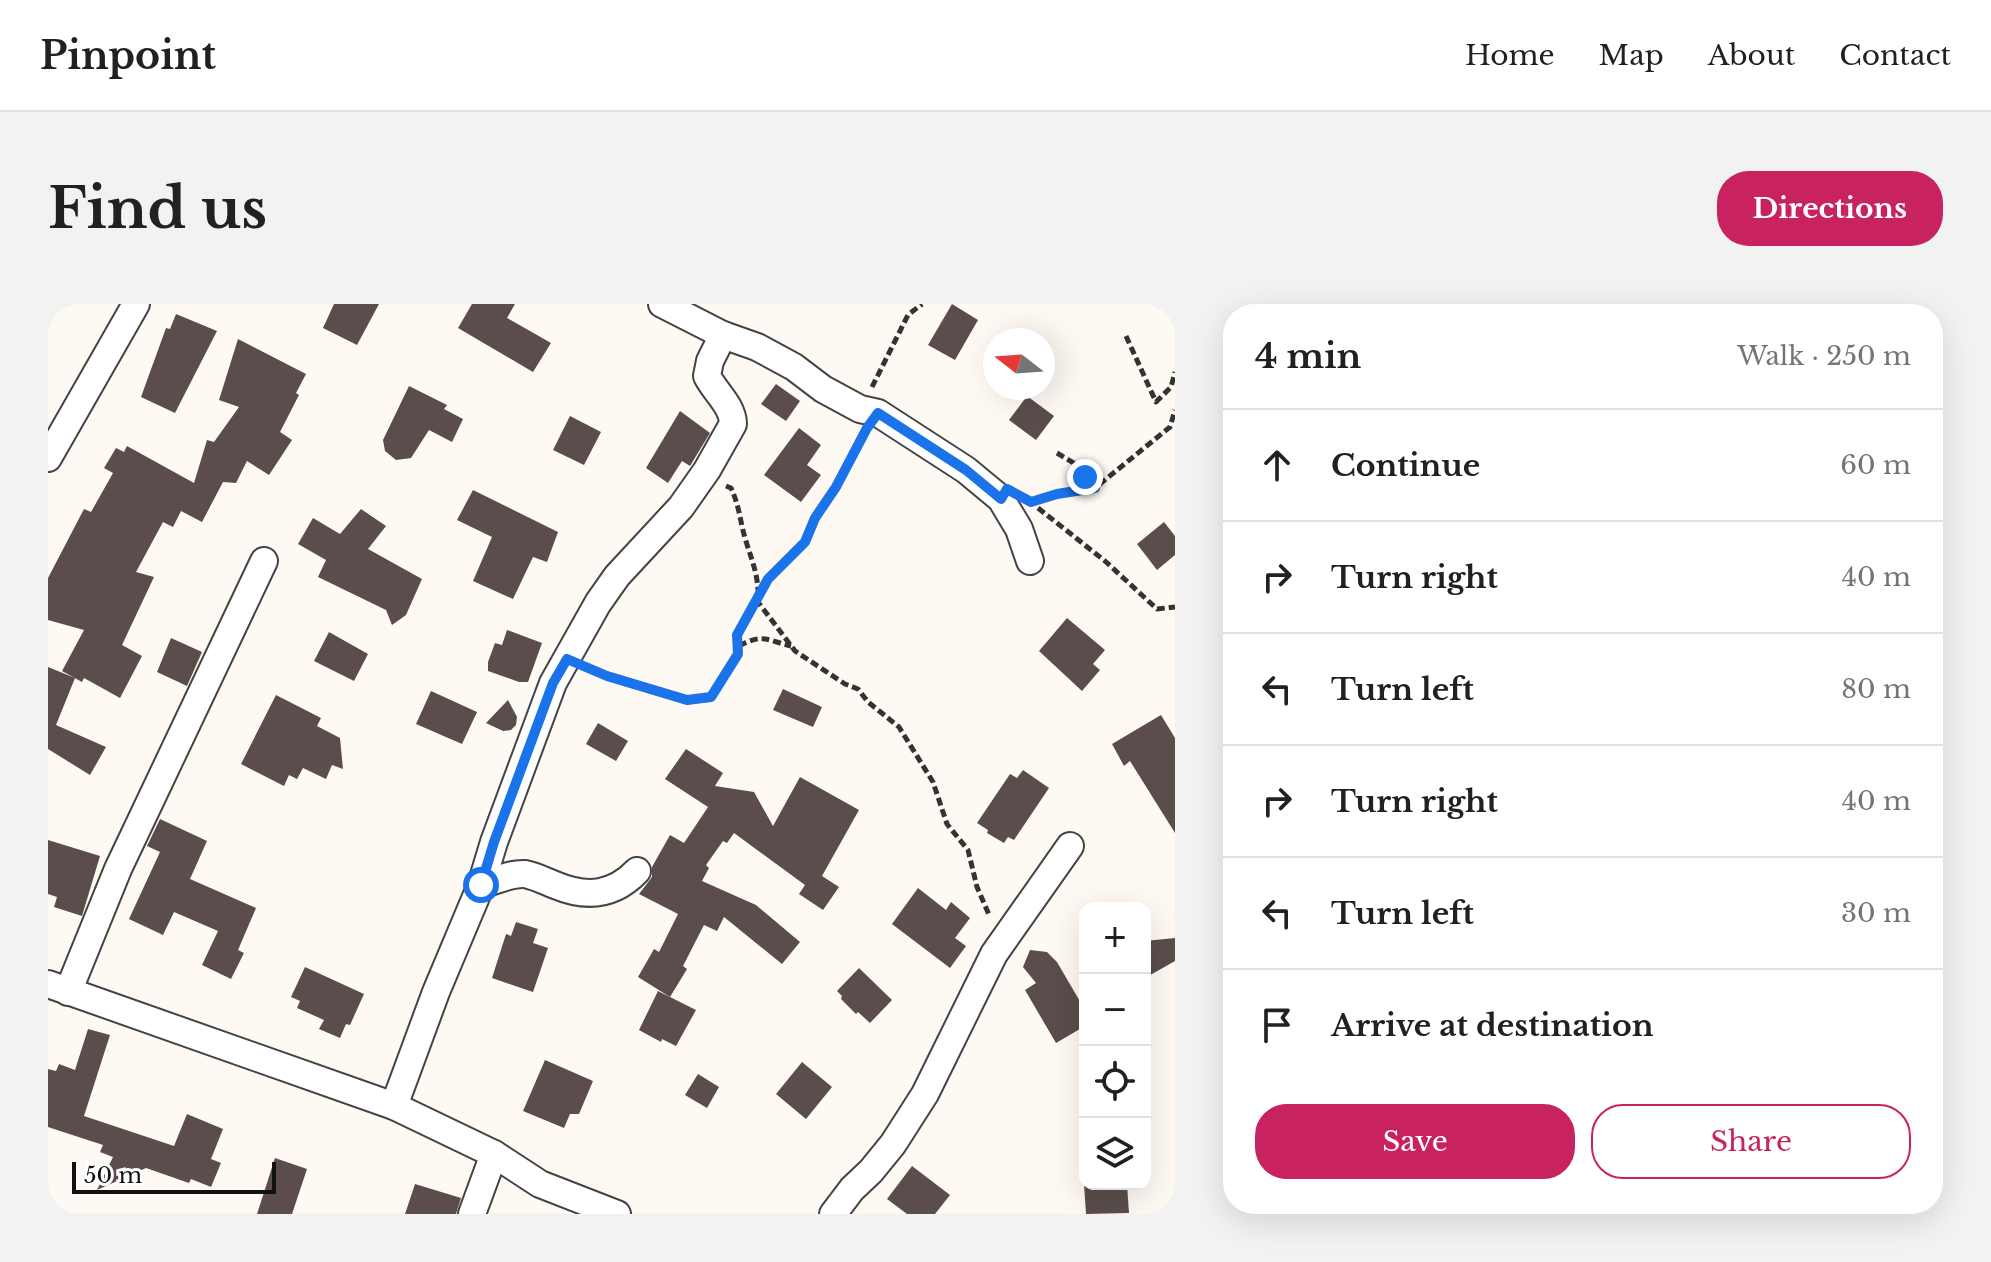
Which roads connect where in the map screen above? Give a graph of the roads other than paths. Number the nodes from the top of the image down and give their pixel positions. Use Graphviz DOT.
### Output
graph roads {
  1 [pos="136,304"];
  2 [pos="662,304"];
  3 [pos="723,335"];
  4 [pos="48,458"];
  5 [pos="264,561"];
  6 [pos="1030,561"];
  7 [pos="1070,846"];
  8 [pos="637,871"];
  9 [pos="481,885"];
  10 [pos="58,988"];
  11 [pos="394,1106"];
  12 [pos="494,1154"];
  13 [pos="472,1214"];
  14 [pos="617,1214"];
  15 [pos="833,1214"];
  1 -- 4 [label="street"];
  2 -- 3 [label="street"];
  3 -- 6 [label="street"];
  3 -- 9 [label="street"];
  5 -- 10 [label="street"];
  7 -- 15 [label="street"];
  8 -- 9 [label="street"];
  9 -- 11 [label="street"];
  10 -- 11 [label="street"];
  11 -- 12 [label="street"];
  12 -- 13 [label="street"];
  12 -- 14 [label="street"];
}
